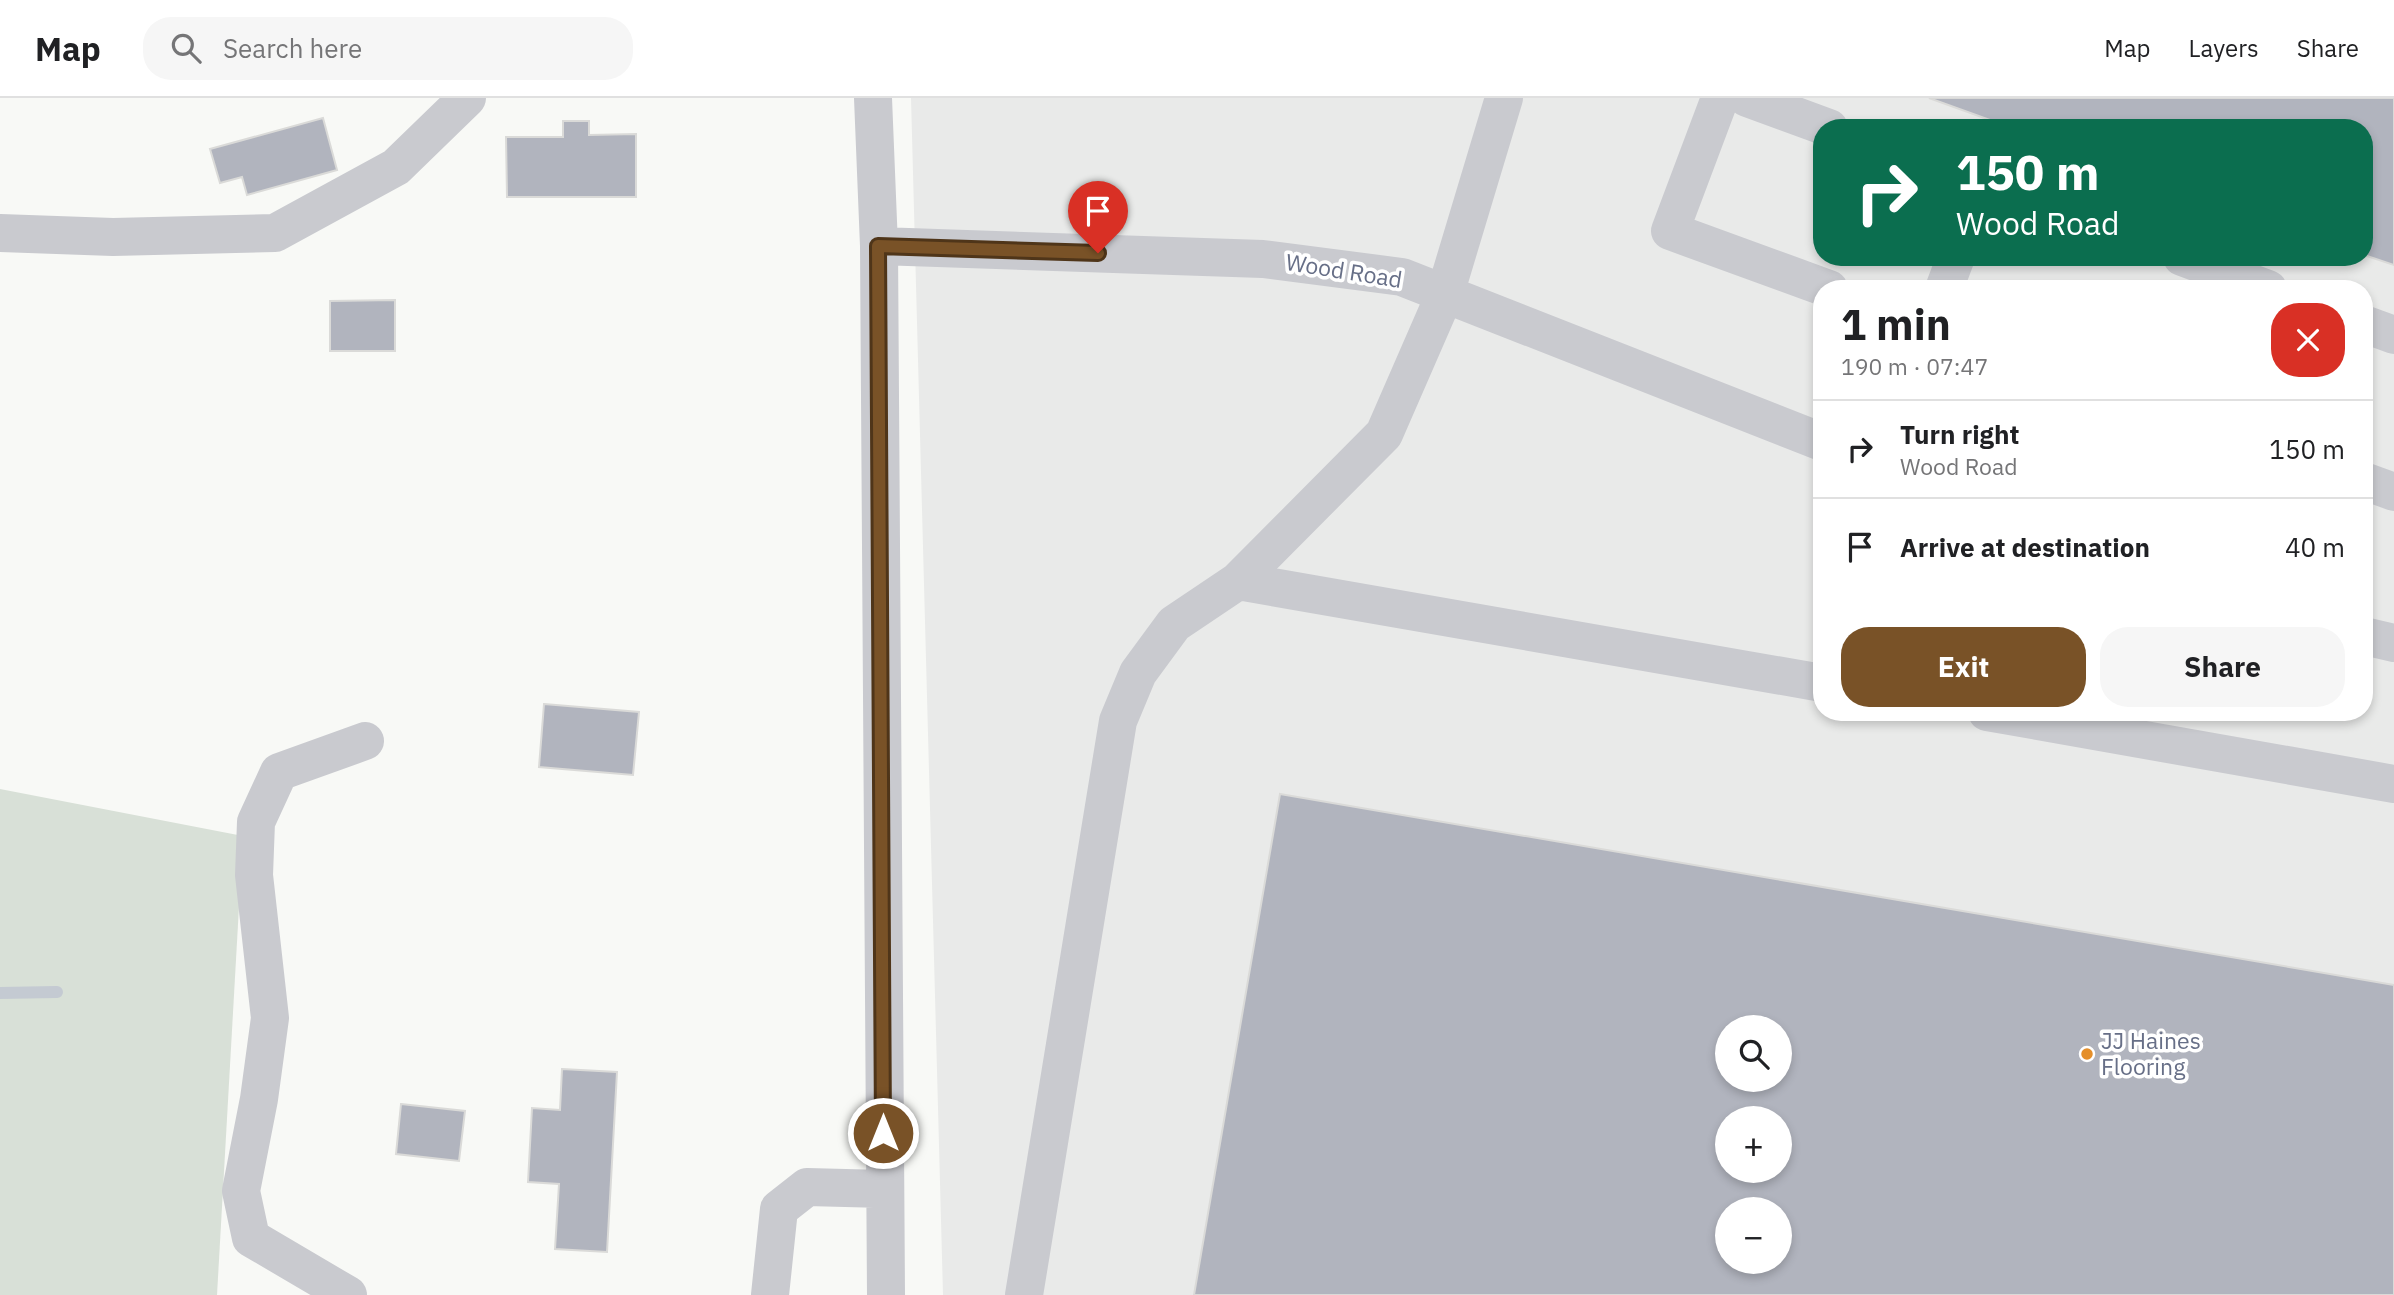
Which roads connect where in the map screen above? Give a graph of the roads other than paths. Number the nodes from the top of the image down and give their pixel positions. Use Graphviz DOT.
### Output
graph roads {
  1 [pos="467,98"];
  2 [pos="873,98"];
  3 [pos="1504,98"];
  4 [pos="1720,98"];
  5 [pos="1747,98"];
  6 [pos="1813,122"];
  7 [pos="0,233"];
  8 [pos="878,246"];
  9 [pos="2206,266"];
  10 [pos="2244,280"];
  11 [pos="1813,283"];
  12 [pos="1445,294"];
  13 [pos="2373,327"];
  14 [pos="2394,335"];
  15 [pos="1813,438"];
  16 [pos="2373,484"];
  17 [pos="2394,492"];
  18 [pos="1238,581"];
  19 [pos="2373,638"];
  20 [pos="2394,643"];
  21 [pos="1813,681"];
  22 [pos="2038,721"];
  23 [pos="365,741"];
  24 [pos="2394,784"];
  25 [pos="884,1189"];
  26 [pos="348,1295"];
  27 [pos="770,1295"];
  28 [pos="886,1295"];
  29 [pos="1024,1295"];
  1 -- 7 [label="street"];
  2 -- 8 [label="street"];
  3 -- 12 [label="street"];
  4 -- 11 [label="street"];
  5 -- 6 [label="street"];
  8 -- 12 [label="street, Wood Road"];
  8 -- 25 [label="street"];
  9 -- 10 [label="street"];
  12 -- 15 [label="street, Wood Road"];
  12 -- 18 [label="street"];
  13 -- 14 [label="street"];
  16 -- 17 [label="street"];
  18 -- 21 [label="street"];
  18 -- 29 [label="street"];
  19 -- 20 [label="street"];
  22 -- 24 [label="street"];
  23 -- 26 [label="street"];
  25 -- 27 [label="street"];
  25 -- 28 [label="street"];
}
